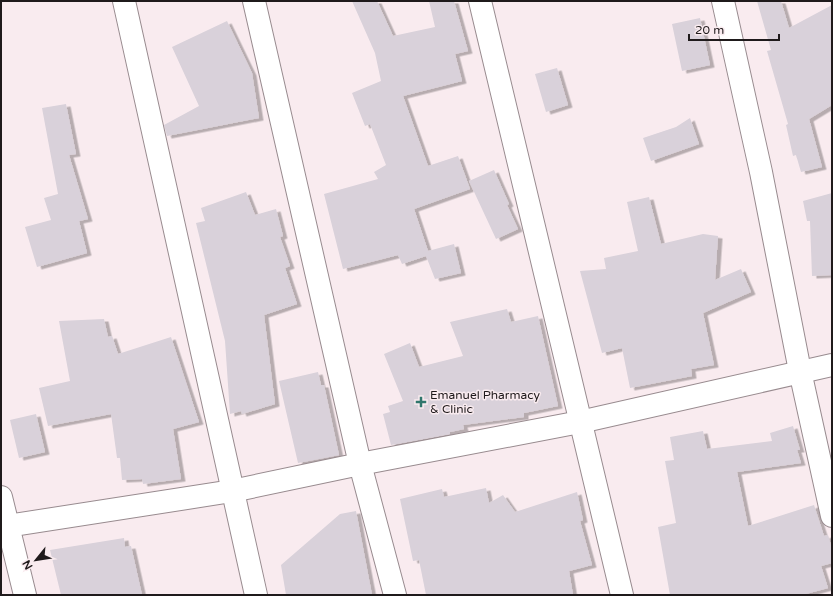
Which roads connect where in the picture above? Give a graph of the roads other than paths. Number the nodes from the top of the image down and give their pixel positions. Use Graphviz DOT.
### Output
graph roads {
  1 [pos="124,1"];
  2 [pos="254,1"];
  3 [pos="480,1"];
  4 [pos="723,1"];
  5 [pos="832,365"];
  6 [pos="800,371"];
  7 [pos="580,422"];
  8 [pos="360,464"];
  9 [pos="232,491"];
  10 [pos="1,497"];
  11 [pos="832,516"];
  12 [pos="4,527"];
  13 [pos="25,595"];
  14 [pos="256,595"];
  15 [pos="395,595"];
  16 [pos="622,595"];
  1 -- 9 [label="street"];
  2 -- 8 [label="street"];
  3 -- 7 [label="street"];
  4 -- 6 [label="street"];
  5 -- 6 [label="street"];
  6 -- 7 [label="street"];
  6 -- 11 [label="street"];
  7 -- 8 [label="street"];
  7 -- 16 [label="street"];
  8 -- 9 [label="street"];
  8 -- 15 [label="street"];
  9 -- 12 [label="street"];
  9 -- 14 [label="street"];
  10 -- 12 [label="street"];
  12 -- 13 [label="street"];
}
